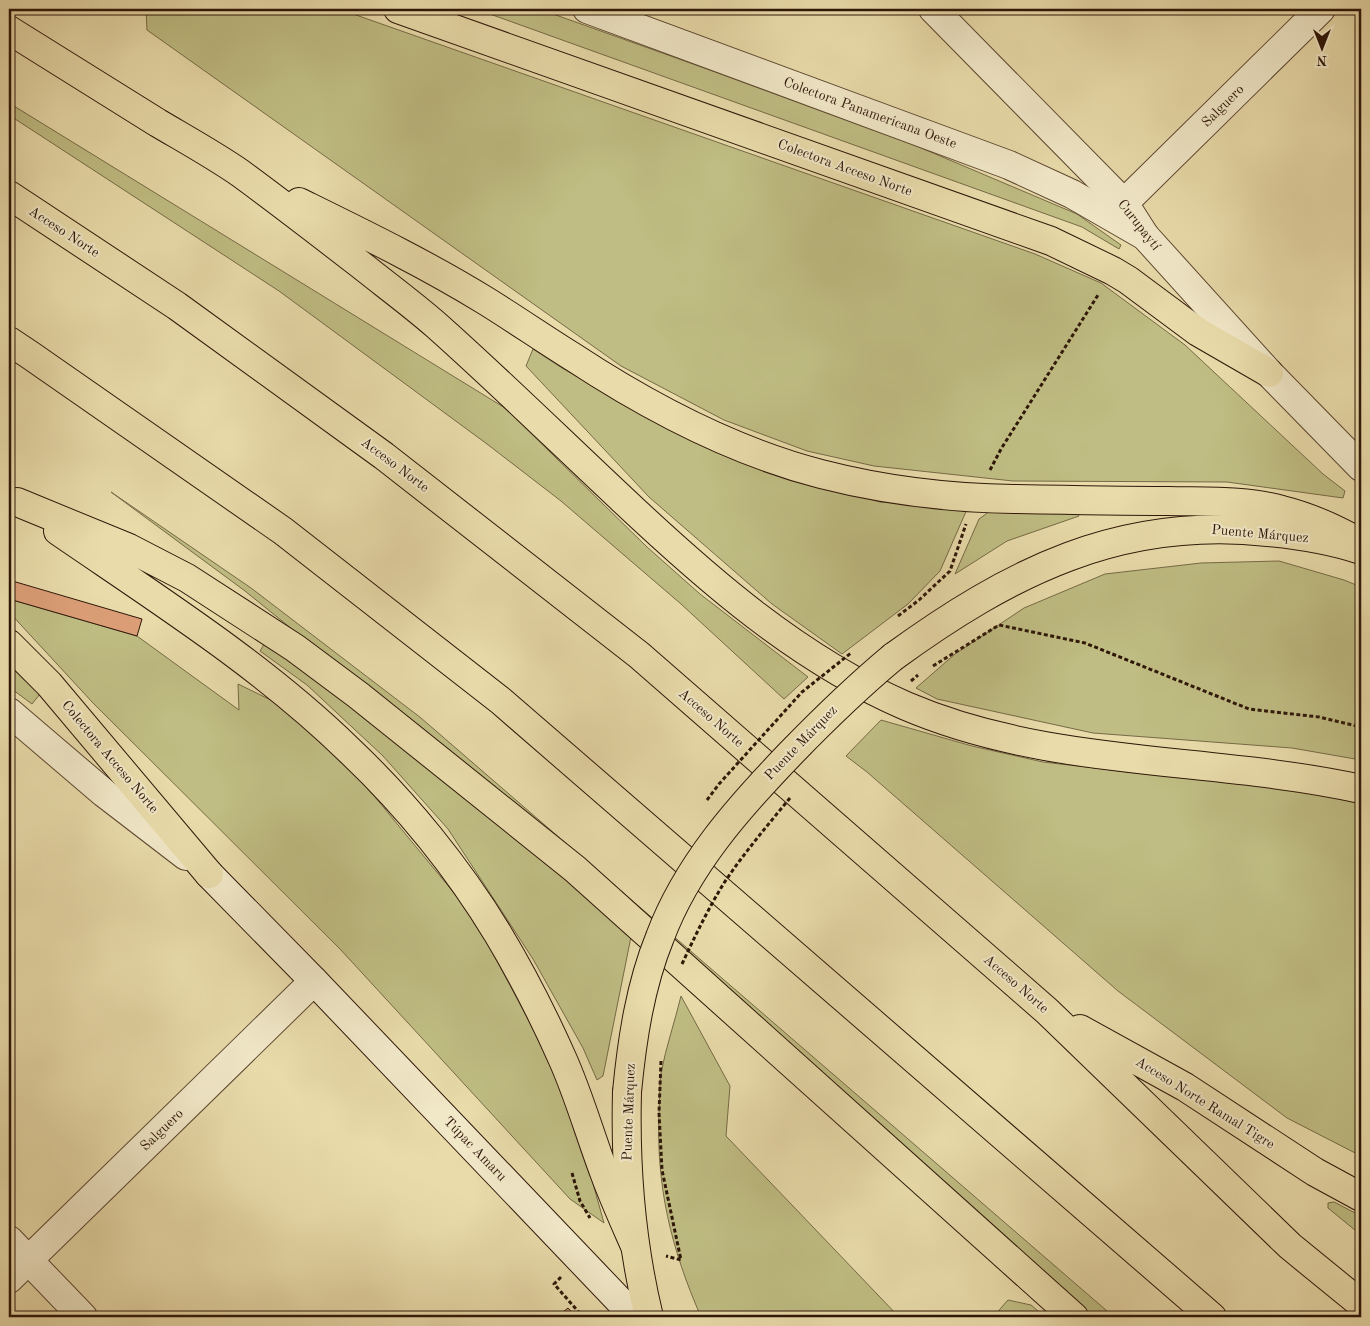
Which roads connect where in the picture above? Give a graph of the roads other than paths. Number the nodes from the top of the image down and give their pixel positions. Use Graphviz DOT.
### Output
graph roads {
  1 [pos="398,9"];
  2 [pos="587,9"];
  3 [pos="933,9"];
  4 [pos="1321,9"];
  5 [pos="9,30"];
  6 [pos="237,172"];
  7 [pos="9,195"];
  8 [pos="1124,203"];
  9 [pos="1145,236"];
  10 [pos="9,341"];
  11 [pos="1269,373"];
  12 [pos="1361,467"];
  13 [pos="13,499"];
  14 [pos="1361,544"];
  15 [pos="1361,550"];
  16 [pos="9,644"];
  17 [pos="9,712"];
  18 [pos="1361,789"];
  19 [pos="209,874"];
  20 [pos="314,981"];
  21 [pos="1047,1011"];
  22 [pos="1361,1198"];
  23 [pos="9,1240"];
  24 [pos="635,1246"];
  25 [pos="18,1269"];
  26 [pos="1361,1304"];
  27 [pos="83,1317"];
  28 [pos="635,1317"];
  29 [pos="649,1317"];
  30 [pos="1074,1317"];
  31 [pos="1212,1317"];
  1 -- 11 [label="main road, Colectora Acceso Norte"];
  2 -- 9 [label="street, Colectora Panamericana Oeste"];
  3 -- 8 [label="street, Curupaytí"];
  4 -- 8 [label="street, Salguero"];
  5 -- 6 [label="main road"];
  6 -- 14 [label="main road"];
  6 -- 18 [label="main road"];
  7 -- 21 [label="main road, Acceso Norte"];
  8 -- 9 [label="street, Curupaytí"];
  9 -- 11 [label="street, Curupaytí"];
  10 -- 31 [label="main road"];
  11 -- 12 [label="street, Curupaytí"];
  13 -- 24 [label="main road"];
  13 -- 30 [label="main road"];
  15 -- 24 [label="main road, Puente Márquez, bridge"];
  16 -- 19 [label="main road, Colectora Acceso Norte"];
  17 -- 19 [label="street, Túpac Amaru"];
  19 -- 20 [label="street, Túpac Amaru"];
  20 -- 25 [label="street, Salguero"];
  20 -- 28 [label="street, Túpac Amaru"];
  21 -- 22 [label="main road, Acceso Norte Ramal Tigre"];
  21 -- 26 [label="main road, Acceso Norte"];
  23 -- 25 [label="street"];
  24 -- 29 [label="main road, Puente Márquez"];
  25 -- 27 [label="street"];
}
